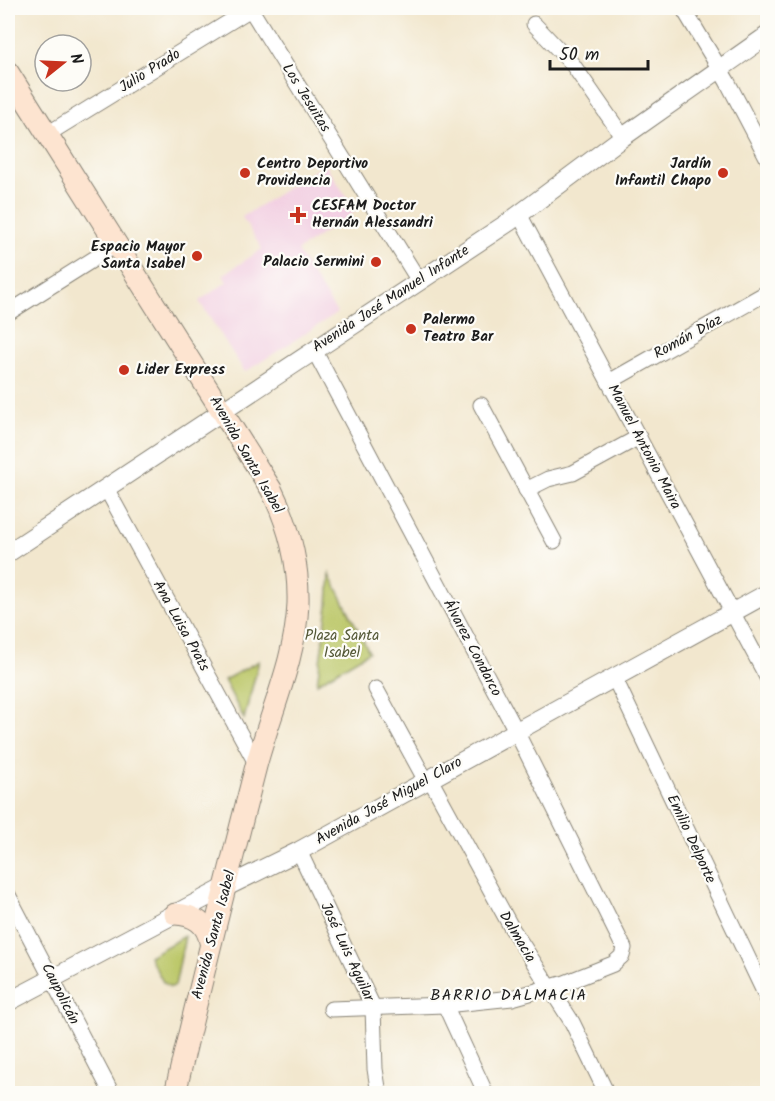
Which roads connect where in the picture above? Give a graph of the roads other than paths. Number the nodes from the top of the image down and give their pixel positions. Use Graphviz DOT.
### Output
graph roads {
  1 [pos="251,8"];
  2 [pos="683,8"];
  3 [pos="534,24"];
  4 [pos="768,35"];
  5 [pos="719,68"];
  6 [pos="8,72"];
  7 [pos="46,135"];
  8 [pos="622,137"];
  9 [pos="768,159"];
  10 [pos="519,214"];
  11 [pos="116,245"];
  12 [pos="420,281"];
  13 [pos="768,292"];
  14 [pos="8,313"];
  15 [pos="314,350"];
  16 [pos="609,382"];
  17 [pos="481,405"];
  18 [pos="222,412"];
  19 [pos="639,437"];
  20 [pos="106,488"];
  21 [pos="526,490"];
  22 [pos="554,541"];
  23 [pos="8,550"];
  24 [pos="768,593"];
  25 [pos="732,612"];
  26 [pos="614,677"];
  27 [pos="768,679"];
  28 [pos="376,689"];
  29 [pos="516,731"];
  30 [pos="257,765"];
  31 [pos="428,780"];
  32 [pos="299,851"];
  33 [pos="226,887"];
  34 [pos="8,895"];
  35 [pos="175,914"];
  36 [pos="210,942"];
  37 [pos="52,979"];
  38 [pos="550,988"];
  39 [pos="768,1000"];
  40 [pos="8,1002"];
  41 [pos="445,1005"];
  42 [pos="373,1006"];
  43 [pos="331,1009"];
  44 [pos="112,1094"];
  45 [pos="174,1094"];
  46 [pos="379,1094"];
  47 [pos="486,1094"];
  48 [pos="607,1094"];
  1 -- 7 [label="street, Julio Prado"];
  1 -- 12 [label="street, Los Jesuitas"];
  2 -- 5 [label="street"];
  3 -- 8 [label="street"];
  4 -- 5 [label="street, Avenida José Manuel Infante"];
  5 -- 8 [label="street, Avenida José Manuel Infante"];
  5 -- 9 [label="street"];
  6 -- 7 [label="main road, Avenida Santa Isabel"];
  7 -- 11 [label="main road, Avenida Santa Isabel"];
  8 -- 10 [label="street, Avenida José Manuel Infante"];
  10 -- 12 [label="street, Avenida José Manuel Infante"];
  10 -- 16 [label="street, Manuel Antonio Maira"];
  11 -- 14 [label="street"];
  11 -- 18 [label="main road, Avenida Santa Isabel"];
  12 -- 15 [label="street, Avenida José Manuel Infante"];
  13 -- 16 [label="street, Román Díaz"];
  15 -- 18 [label="street, Avenida José Manuel Infante"];
  15 -- 29 [label="street, Álvarez Condarco"];
  16 -- 19 [label="street, Manuel Antonio Maira"];
  17 -- 21 [label="street"];
  18 -- 20 [label="street, Avenida José Manuel Infante"];
  18 -- 30 [label="main road, Avenida Santa Isabel"];
  19 -- 21 [label="street"];
  19 -- 25 [label="street, Manuel Antonio Maira"];
  20 -- 23 [label="street, Avenida José Manuel Infante"];
  20 -- 30 [label="street, Ana Luisa Prats"];
  21 -- 22 [label="street"];
  24 -- 25 [label="street, Avenida José Miguel Claro"];
  25 -- 26 [label="street, Avenida José Miguel Claro"];
  25 -- 27 [label="street, Manuel Antonio Maira"];
  26 -- 29 [label="street, Avenida José Miguel Claro"];
  26 -- 39 [label="street, Emilio Delporte"];
  28 -- 31 [label="street, Dalmacia"];
  29 -- 31 [label="street, Avenida José Miguel Claro"];
  29 -- 38 [label="street, Álvarez Condarco"];
  30 -- 33 [label="main road, Avenida Santa Isabel"];
  31 -- 32 [label="street, Avenida José Miguel Claro"];
  31 -- 38 [label="street, Dalmacia"];
  32 -- 33 [label="street, Avenida José Miguel Claro"];
  32 -- 42 [label="street, José Luis Aguilar"];
  33 -- 35 [label="street, Avenida José Miguel Claro"];
  33 -- 36 [label="main road, Avenida Santa Isabel"];
  34 -- 37 [label="street, Caupolicán"];
  35 -- 36 [label="main road"];
  35 -- 37 [label="street, Avenida José Miguel Claro"];
  36 -- 45 [label="main road, Avenida Santa Isabel"];
  37 -- 40 [label="street, Avenida José Miguel Claro"];
  37 -- 44 [label="street, Caupolicán"];
  38 -- 41 [label="street"];
  38 -- 48 [label="street, Dalmacia"];
  41 -- 42 [label="street"];
  41 -- 47 [label="street"];
  42 -- 43 [label="street"];
  42 -- 46 [label="street, José Luis Aguilar"];
}
